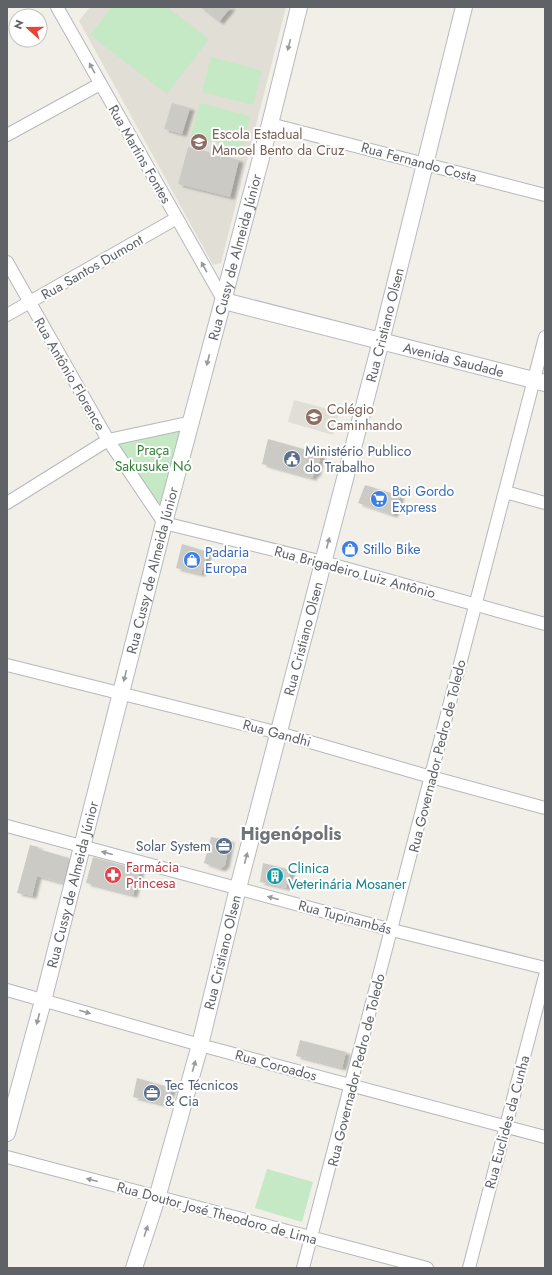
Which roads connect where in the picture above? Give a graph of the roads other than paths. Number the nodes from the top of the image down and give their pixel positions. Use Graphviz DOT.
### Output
graph roads {
  1 [pos="57,7"];
  2 [pos="299,7"];
  3 [pos="464,7"];
  4 [pos="100,84"];
  5 [pos="270,124"];
  6 [pos="7,135"];
  7 [pos="425,162"];
  8 [pos="545,195"];
  9 [pos="177,218"];
  10 [pos="7,262"];
  11 [pos="224,300"];
  12 [pos="30,302"];
  13 [pos="7,316"];
  14 [pos="545,337"];
  15 [pos="381,341"];
  16 [pos="539,382"];
  17 [pos="192,422"];
  18 [pos="108,440"];
  19 [pos="505,492"];
  20 [pos="7,503"];
  21 [pos="545,503"];
  22 [pos="164,523"];
  23 [pos="323,562"];
  24 [pos="476,606"];
  25 [pos="545,624"];
  26 [pos="7,665"];
  27 [pos="121,694"];
  28 [pos="279,733"];
  29 [pos="431,777"];
  30 [pos="545,808"];
  31 [pos="7,826"];
  32 [pos="82,847"];
  33 [pos="238,888"];
  34 [pos="392,930"];
  35 [pos="545,968"];
  36 [pos="545,976"];
  37 [pos="7,990"];
  38 [pos="43,1001"];
  39 [pos="200,1044"];
  40 [pos="352,1085"];
  41 [pos="506,1126"];
  42 [pos="7,1134"];
  43 [pos="545,1137"];
  44 [pos="7,1157"];
  45 [pos="157,1198"];
  46 [pos="312,1238"];
  47 [pos="134,1268"];
  48 [pos="303,1268"];
  49 [pos="427,1268"];
  50 [pos="468,1268"];
  4 -- 1 [label="street, Rua Martins Fontes, one-way"];
  2 -- 5 [label="street, Rua Cussy de Almeida Júnior, one-way"];
  3 -- 7 [label="street, Rua Cristiano Olsen"];
  4 -- 6 [label="street"];
  4 -- 9 [label="street, Rua Martins Fontes"];
  5 -- 7 [label="street, Rua Fernando Costa"];
  5 -- 11 [label="street, Rua Cussy de Almeida Júnior"];
  7 -- 8 [label="street, Rua Fernando Costa"];
  7 -- 15 [label="street, Rua Cristiano Olsen"];
  11 -- 9 [label="street, Rua Martins Fontes, one-way"];
  9 -- 12 [label="street, Rua Santos Dumont"];
  10 -- 12 [label="street, Rua Antônio Florence"];
  11 -- 15 [label="street, Avenida Saudade"];
  11 -- 17 [label="street, Rua Cussy de Almeida Júnior, one-way"];
  12 -- 13 [label="street, Rua Santos Dumont"];
  12 -- 18 [label="street, Rua Antônio Florence"];
  14 -- 16 [label="street, Rua Governador Pedro de Toledo"];
  15 -- 16 [label="street, Avenida Saudade"];
  23 -- 15 [label="street, Rua Cristiano Olsen, one-way"];
  16 -- 19 [label="street, Rua Governador Pedro de Toledo"];
  17 -- 18 [label="street"];
  17 -- 22 [label="street, Rua Cussy de Almeida Júnior"];
  18 -- 20 [label="street"];
  18 -- 22 [label="street, Rua Antônio Florence"];
  19 -- 21 [label="street"];
  19 -- 24 [label="street, Rua Governador Pedro de Toledo"];
  22 -- 23 [label="street, Rua Brigadeiro Luiz Antônio"];
  22 -- 27 [label="street, Rua Cussy de Almeida Júnior, one-way"];
  23 -- 24 [label="street, Rua Brigadeiro Luiz Antônio"];
  23 -- 28 [label="street, Rua Cristiano Olsen"];
  24 -- 25 [label="street, Rua Brigadeiro Luiz Antônio"];
  24 -- 29 [label="street, Rua Governador Pedro de Toledo"];
  26 -- 27 [label="street, Rua Gandhi"];
  27 -- 28 [label="street, Rua Gandhi"];
  27 -- 32 [label="street, Rua Cussy de Almeida Júnior"];
  28 -- 29 [label="street, Rua Gandhi"];
  33 -- 28 [label="street, Rua Cristiano Olsen, one-way"];
  29 -- 30 [label="street, Rua Gandhi"];
  29 -- 34 [label="street, Rua Governador Pedro de Toledo"];
  31 -- 32 [label="street, Rua Tupinambás"];
  33 -- 32 [label="street, Rua Tupinambás, one-way"];
  32 -- 38 [label="street, Rua Cussy de Almeida Júnior"];
  34 -- 33 [label="street, Rua Tupinambás, one-way"];
  33 -- 39 [label="street, Rua Cristiano Olsen"];
  34 -- 35 [label="street, Rua Tupinambás"];
  34 -- 40 [label="street, Rua Governador Pedro de Toledo"];
  36 -- 41 [label="street, Rua Euclides da Cunha"];
  37 -- 38 [label="street, Rua Coroados"];
  38 -- 39 [label="street, Rua Coroados, one-way"];
  38 -- 42 [label="street, Rua Cussy de Almeida Júnior, one-way"];
  39 -- 40 [label="street, Rua Coroados"];
  45 -- 39 [label="street, Rua Cristiano Olsen, one-way"];
  40 -- 41 [label="street, Rua Coroados"];
  40 -- 46 [label="street, Rua Governador Pedro de Toledo"];
  41 -- 43 [label="street, Rua Coroados"];
  41 -- 50 [label="street, Rua Euclides da Cunha"];
  45 -- 44 [label="street, Rua Doutor José Theodoro de Lima, one-way"];
  45 -- 46 [label="street, Rua Doutor José Theodoro de Lima"];
  47 -- 45 [label="street, Rua Cristiano Olsen, one-way"];
  46 -- 48 [label="street, Rua Governador Pedro de Toledo"];
  46 -- 49 [label="street, Rua Doutor José Theodoro de Lima"];
}
